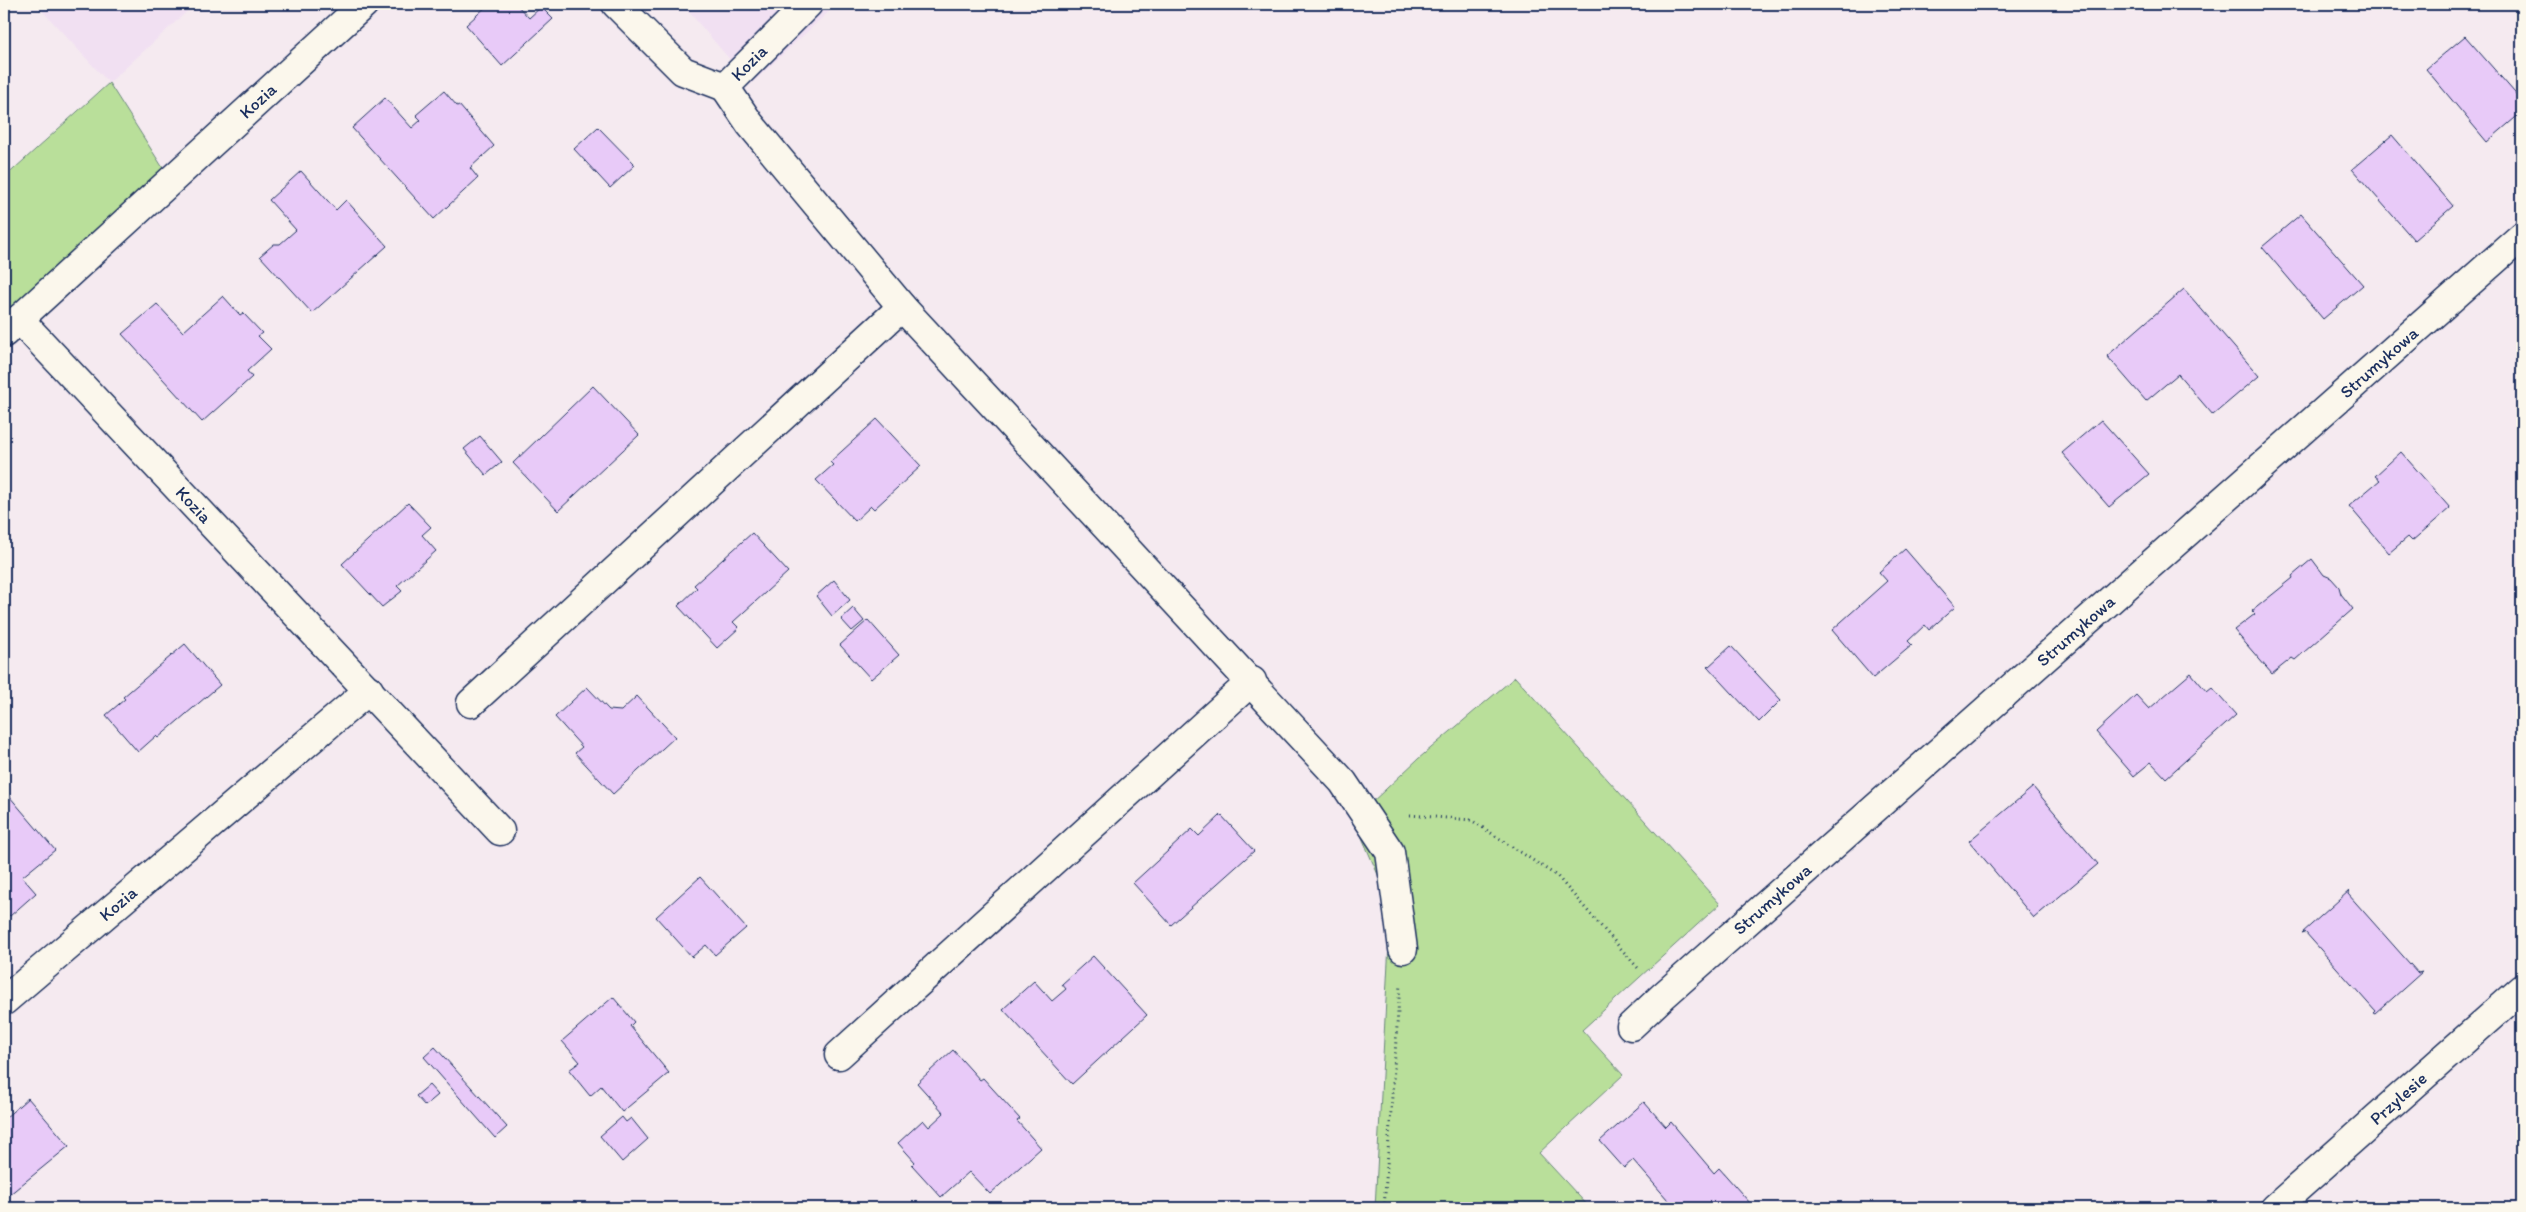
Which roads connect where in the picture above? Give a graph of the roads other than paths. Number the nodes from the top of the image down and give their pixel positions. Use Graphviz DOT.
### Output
graph roads {
  1 [pos="364,4"];
  2 [pos="616,4"];
  3 [pos="808,4"];
  4 [pos="724,87"];
  5 [pos="2522,236"];
  6 [pos="902,307"];
  7 [pos="12,326"];
  8 [pos="1252,681"];
  9 [pos="369,690"];
  10 [pos="471,703"];
  11 [pos="500,831"];
  12 [pos="1403,949"];
  13 [pos="2522,989"];
  14 [pos="4,1001"];
  15 [pos="1632,1026"];
  16 [pos="839,1055"];
  17 [pos="2275,1208"];
  1 -- 7 [label="street, Kozia"];
  2 -- 4 [label="street, Kozia"];
  3 -- 4 [label="street, Kozia"];
  4 -- 6 [label="street"];
  5 -- 15 [label="street, Strumykowa"];
  6 -- 8 [label="street"];
  6 -- 10 [label="street"];
  7 -- 9 [label="street, Kozia"];
  8 -- 12 [label="street"];
  8 -- 16 [label="street"];
  9 -- 11 [label="street, Kozia"];
  9 -- 14 [label="street, Kozia"];
  13 -- 17 [label="street, Przylesie"];
}
